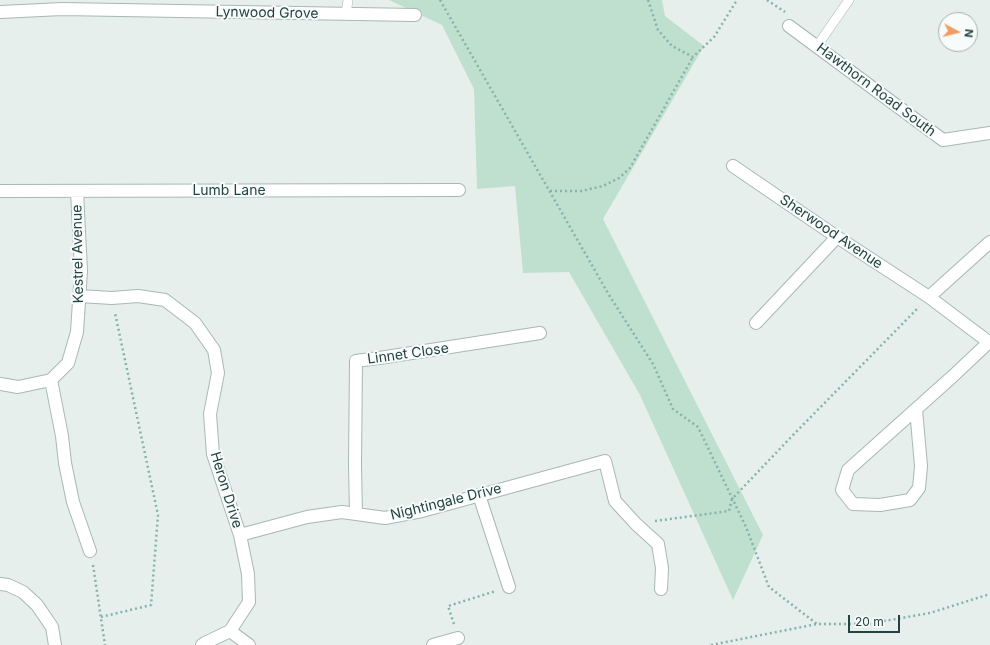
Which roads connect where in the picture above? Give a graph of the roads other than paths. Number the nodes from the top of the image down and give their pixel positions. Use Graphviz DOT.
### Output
graph roads {
  1 [pos="348,0"];
  2 [pos="849,0"];
  3 [pos="62,5"];
  4 [pos="0,12"];
  5 [pos="346,14"];
  6 [pos="415,15"];
  7 [pos="790,26"];
  8 [pos="817,46"];
  9 [pos="990,133"];
  10 [pos="733,166"];
  11 [pos="459,190"];
  12 [pos="77,191"];
  13 [pos="0,192"];
  14 [pos="837,237"];
  15 [pos="990,242"];
  16 [pos="79,296"];
  17 [pos="929,297"];
  18 [pos="756,323"];
  19 [pos="540,333"];
  20 [pos="989,342"];
  21 [pos="51,380"];
  22 [pos="0,384"];
  23 [pos="916,409"];
  24 [pos="479,495"];
  25 [pos="356,514"];
  26 [pos="240,535"];
  27 [pos="90,551"];
  28 [pos="0,584"];
  29 [pos="509,587"];
  30 [pos="662,589"];
  31 [pos="230,631"];
  32 [pos="458,638"];
  33 [pos="54,645"];
  34 [pos="202,645"];
  35 [pos="250,645"];
  36 [pos="433,645"];
  1 -- 5 [label="lane"];
  2 -- 8 [label="lane"];
  3 -- 4 [label="street, Lynwood Grove"];
  3 -- 5 [label="street, Lynwood Grove"];
  5 -- 6 [label="street, Lynwood Grove"];
  7 -- 8 [label="street, Hawthorn Road South"];
  8 -- 9 [label="street, Hawthorn Road South"];
  10 -- 14 [label="street, Sherwood Avenue"];
  11 -- 12 [label="street, Lumb Lane"];
  12 -- 13 [label="street, Lumb Lane"];
  12 -- 16 [label="street, Kestrel Avenue"];
  14 -- 17 [label="street, Sherwood Avenue"];
  14 -- 18 [label="street"];
  15 -- 17 [label="street"];
  16 -- 21 [label="street, Kestrel Avenue"];
  16 -- 26 [label="street, Heron Drive"];
  17 -- 20 [label="street, Sherwood Avenue"];
  19 -- 25 [label="street, Linnet Close"];
  20 -- 23 [label="street"];
  21 -- 22 [label="street"];
  21 -- 27 [label="street"];
  23 -- 23 [label="street"];
  24 -- 25 [label="street, Nightingale Drive"];
  24 -- 29 [label="street"];
  24 -- 30 [label="street, Nightingale Drive"];
  25 -- 26 [label="street, Nightingale Drive"];
  26 -- 31 [label="street, Heron Drive"];
  28 -- 33 [label="street"];
  31 -- 34 [label="street"];
  31 -- 35 [label="street"];
  32 -- 36 [label="street"];
}
